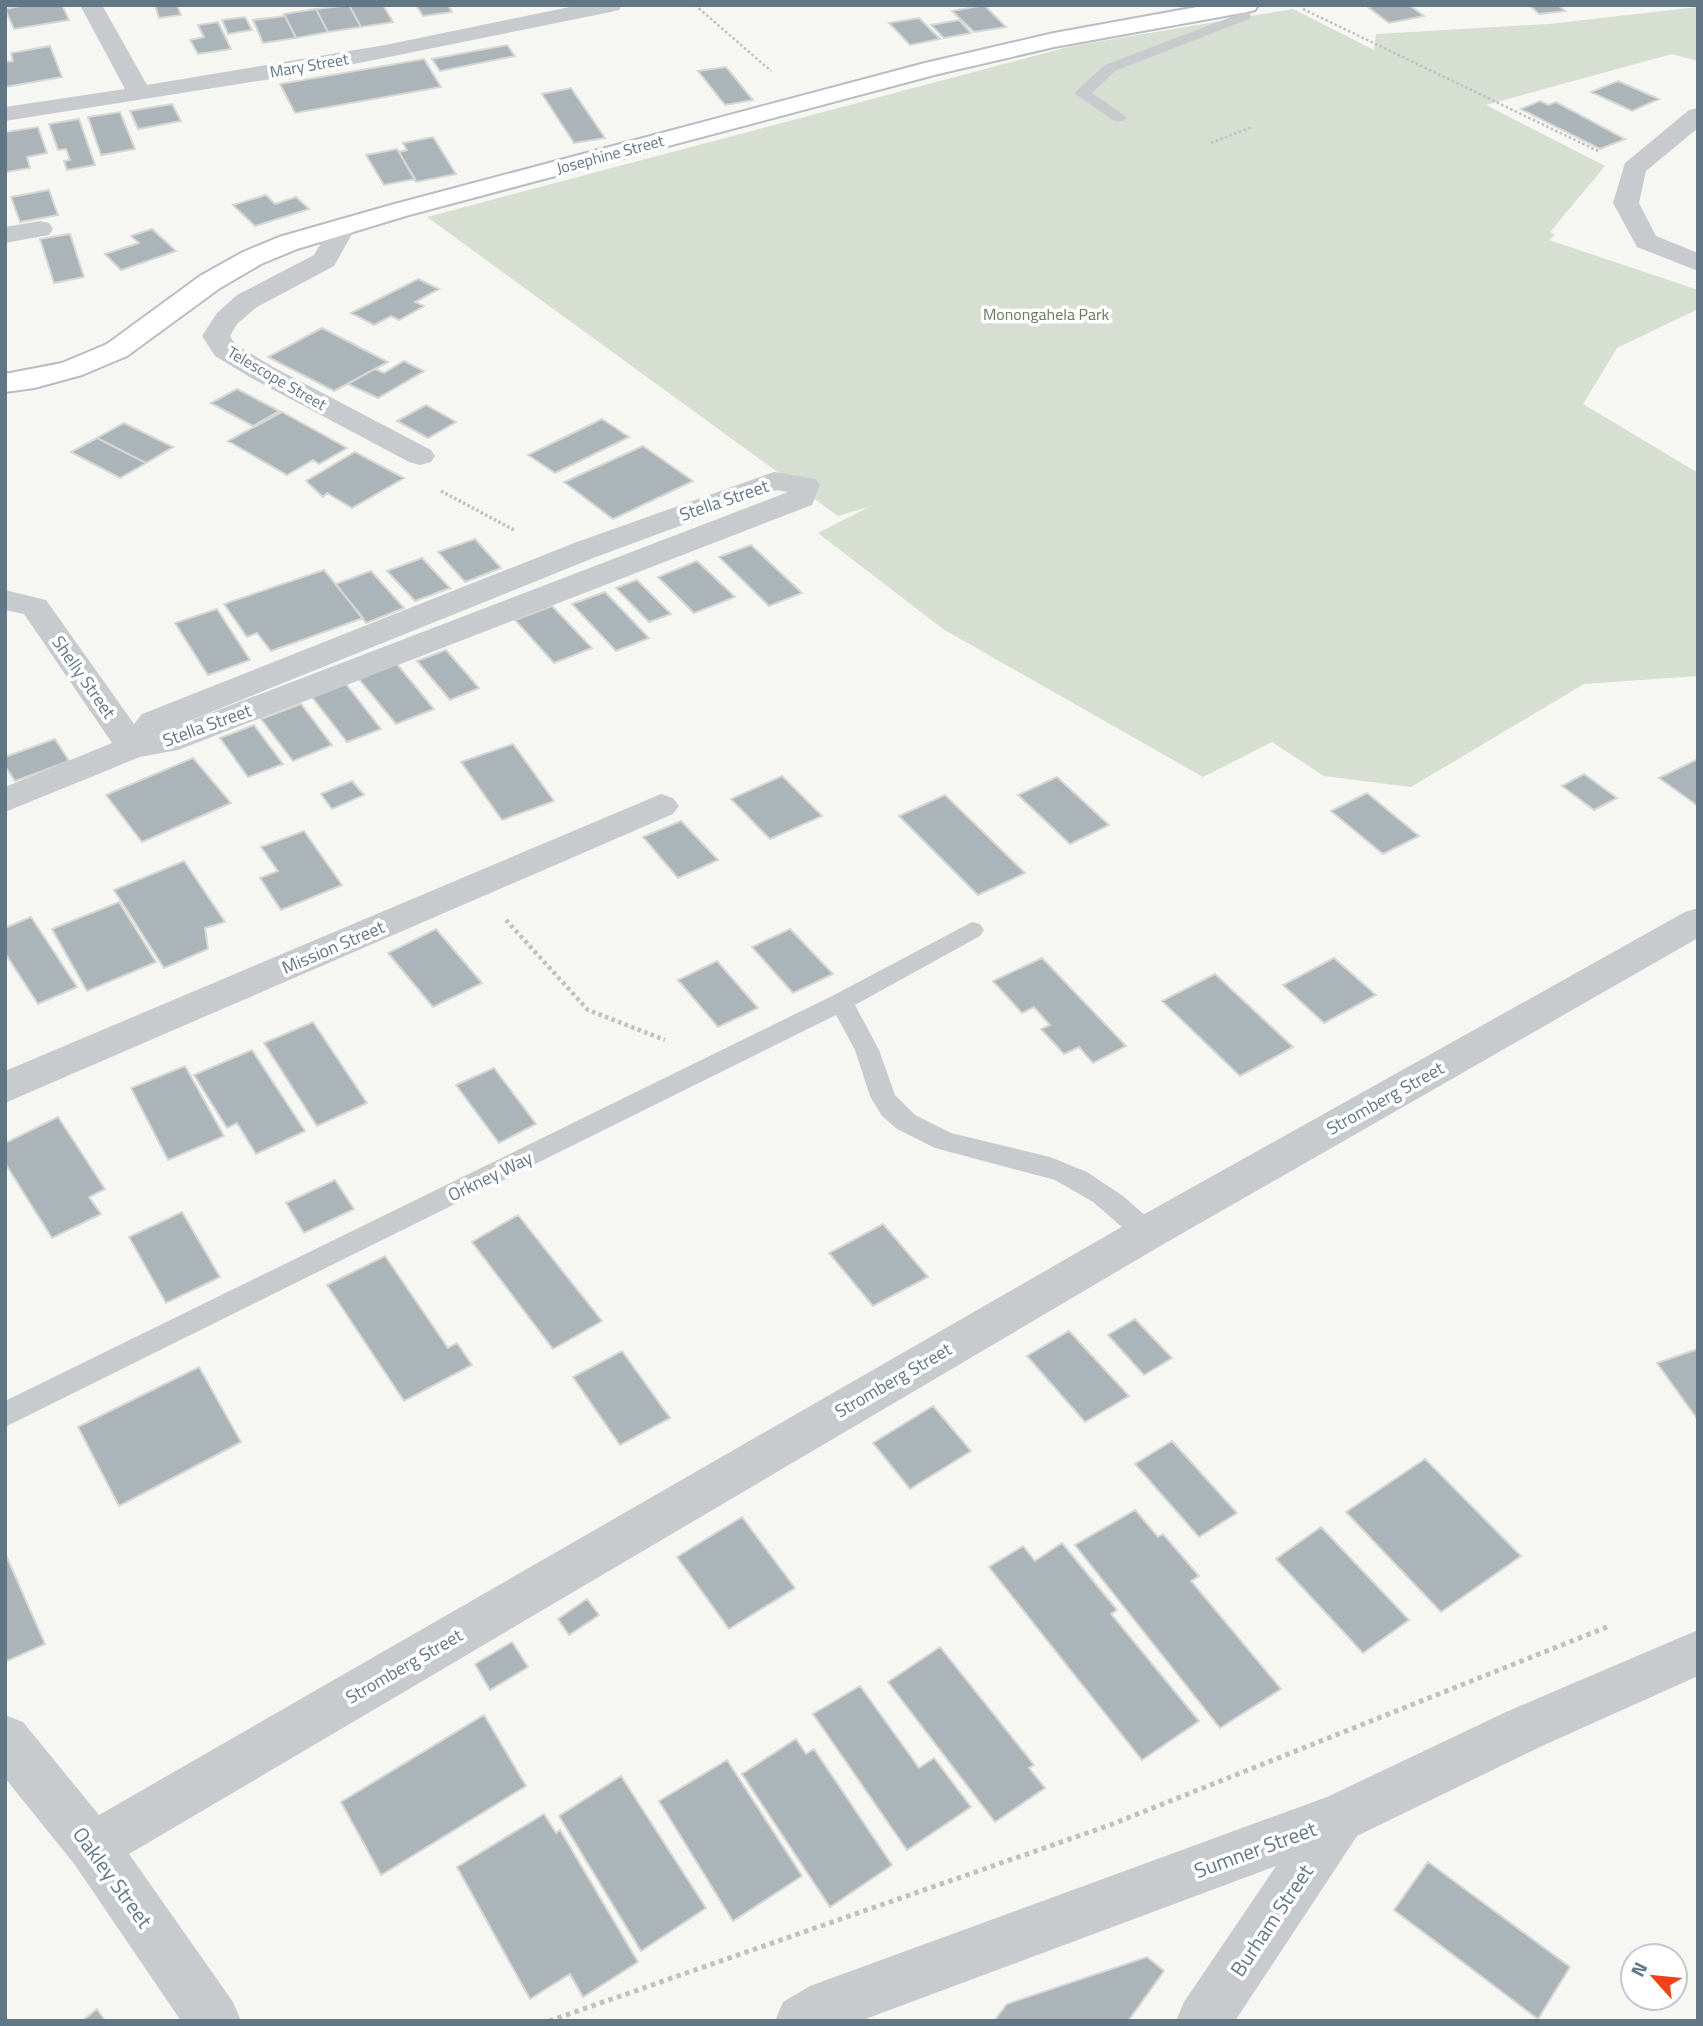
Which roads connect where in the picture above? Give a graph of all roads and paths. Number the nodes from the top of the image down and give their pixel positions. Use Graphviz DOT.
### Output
graph roads {
  1 [pos="91,5"];
  2 [pos="611,5"];
  3 [pos="695,5"];
  4 [pos="1303,9"];
  5 [pos="1245,10"];
  6 [pos="774,75"];
  7 [pos="140,94"];
  8 [pos="5,114"];
  9 [pos="1698,115"];
  10 [pos="1119,118"];
  11 [pos="1252,127"];
  12 [pos="1211,143"];
  13 [pos="1634,168"];
  14 [pos="342,227"];
  15 [pos="40,229"];
  16 [pos="5,235"];
  17 [pos="1698,263"];
  18 [pos="5,383"];
  19 [pos="420,456"];
  20 [pos="430,485"];
  21 [pos="553,563"];
  22 [pos="15,608"];
  23 [pos="134,747"];
  24 [pos="5,800"];
  25 [pos="661,806"];
  26 [pos="474,886"];
  27 [pos="1698,921"];
  28 [pos="972,930"];
  29 [pos="841,1003"];
  30 [pos="720,1062"];
  31 [pos="5,1088"];
  32 [pos="1147,1233"];
  33 [pos="5,1415"];
  34 [pos="1607,1627"];
  35 [pos="1698,1652"];
  36 [pos="5,1739"];
  37 [pos="1339,1818"];
  38 [pos="93,1847"];
  39 [pos="214,2021"];
  40 [pos="549,2021"];
  41 [pos="802,2021"];
  42 [pos="1203,2021"];
  1 -- 7 [label="street"];
  2 -- 7 [label="street, Mary Street"];
  3 -- 6 [label="path"];
  4 -- 13 [label="path"];
  5 -- 10 [label="lane"];
  5 -- 14 [label="street, Josephine Street"];
  7 -- 8 [label="street, Mary Street"];
  9 -- 13 [label="street"];
  11 -- 12 [label="path"];
  13 -- 17 [label="street"];
  14 -- 18 [label="street, Josephine Street"];
  14 -- 19 [label="street, Telescope Street"];
  15 -- 16 [label="street"];
  20 -- 21 [label="path"];
  21 -- 23 [label="street, Stella Street"];
  21 -- 23 [label="street, Stella Street"];
  22 -- 23 [label="street, Shelly Street"];
  23 -- 24 [label="street, Stella Street"];
  25 -- 26 [label="street, Mission Street"];
  26 -- 30 [label="path"];
  26 -- 31 [label="street, Mission Street"];
  27 -- 32 [label="street, Stromberg Street"];
  28 -- 29 [label="lane, Orkney Way"];
  29 -- 30 [label="lane, Orkney Way"];
  29 -- 32 [label="lane"];
  30 -- 33 [label="lane, Orkney Way"];
  32 -- 38 [label="street, Stromberg Street"];
  34 -- 40 [label="path"];
  35 -- 37 [label="street, Sumner Street"];
  36 -- 38 [label="street, Oakley Street"];
  37 -- 41 [label="street, Sumner Street"];
  37 -- 42 [label="street, Burham Street"];
  38 -- 39 [label="street, Oakley Street"];
}
